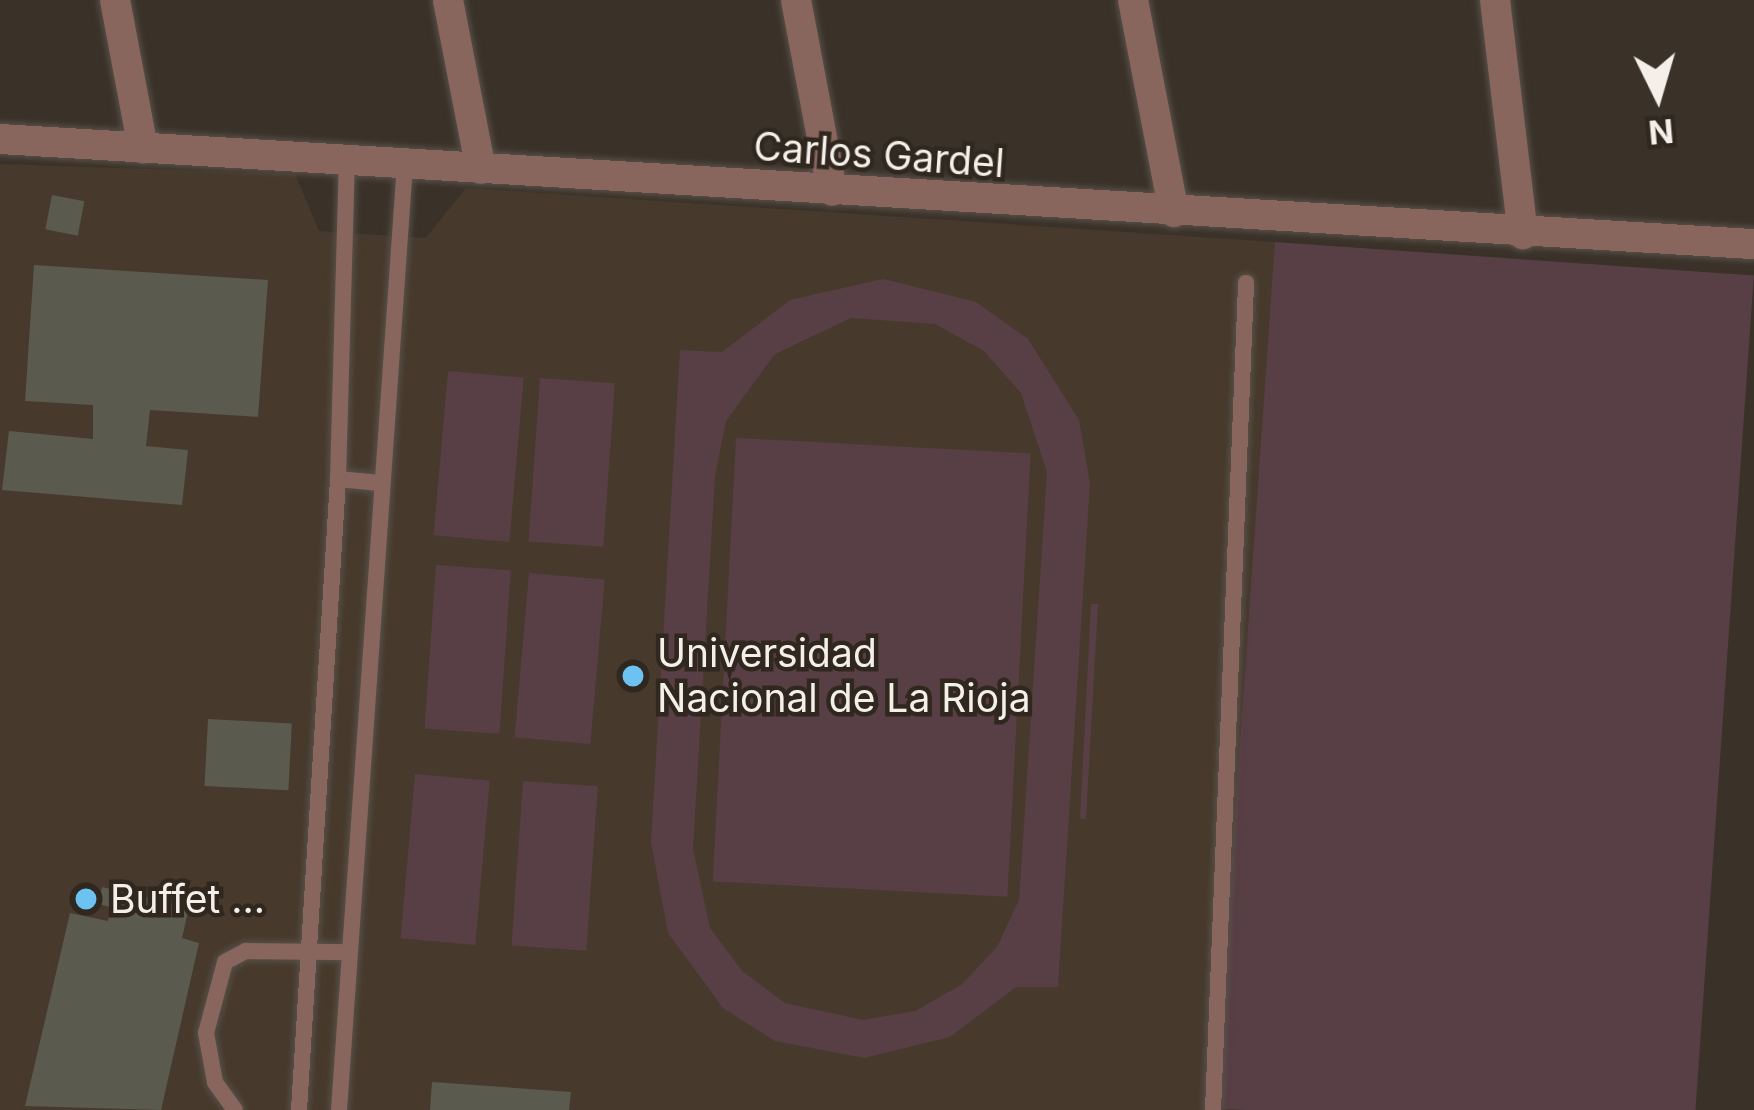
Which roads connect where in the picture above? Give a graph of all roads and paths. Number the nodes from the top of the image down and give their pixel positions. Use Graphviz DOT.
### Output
graph roads {
  1 [pos="115,0"];
  2 [pos="448,0"];
  3 [pos="796,0"];
  4 [pos="1133,0"];
  5 [pos="1495,0"];
  6 [pos="0,139"];
  7 [pos="143,148"];
  8 [pos="347,160"];
  9 [pos="405,164"];
  10 [pos="481,169"];
  11 [pos="832,191"];
  12 [pos="1174,212"];
  13 [pos="1523,234"];
  14 [pos="1754,244"];
  15 [pos="1246,283"];
  16 [pos="338,479"];
  17 [pos="380,483"];
  18 [pos="309,948"];
  19 [pos="349,952"];
  20 [pos="235,1110"];
  21 [pos="299,1110"];
  22 [pos="339,1110"];
  23 [pos="1213,1110"];
  1 -- 7 [label="street"];
  2 -- 10 [label="street"];
  3 -- 11 [label="street"];
  4 -- 12 [label="street"];
  5 -- 13 [label="street"];
  6 -- 7 [label="street, Carlos Gardel"];
  7 -- 8 [label="street, Carlos Gardel"];
  8 -- 9 [label="street, Carlos Gardel"];
  8 -- 16 [label="lane"];
  9 -- 10 [label="street, Carlos Gardel"];
  9 -- 17 [label="lane"];
  10 -- 11 [label="street, Carlos Gardel"];
  11 -- 12 [label="street, Carlos Gardel"];
  12 -- 13 [label="street, Carlos Gardel"];
  13 -- 14 [label="street, Carlos Gardel"];
  15 -- 23 [label="lane"];
  16 -- 17 [label="lane"];
  16 -- 18 [label="lane"];
  17 -- 19 [label="lane"];
  18 -- 19 [label="lane"];
  18 -- 20 [label="lane"];
  18 -- 21 [label="lane"];
  19 -- 22 [label="lane"];
}
